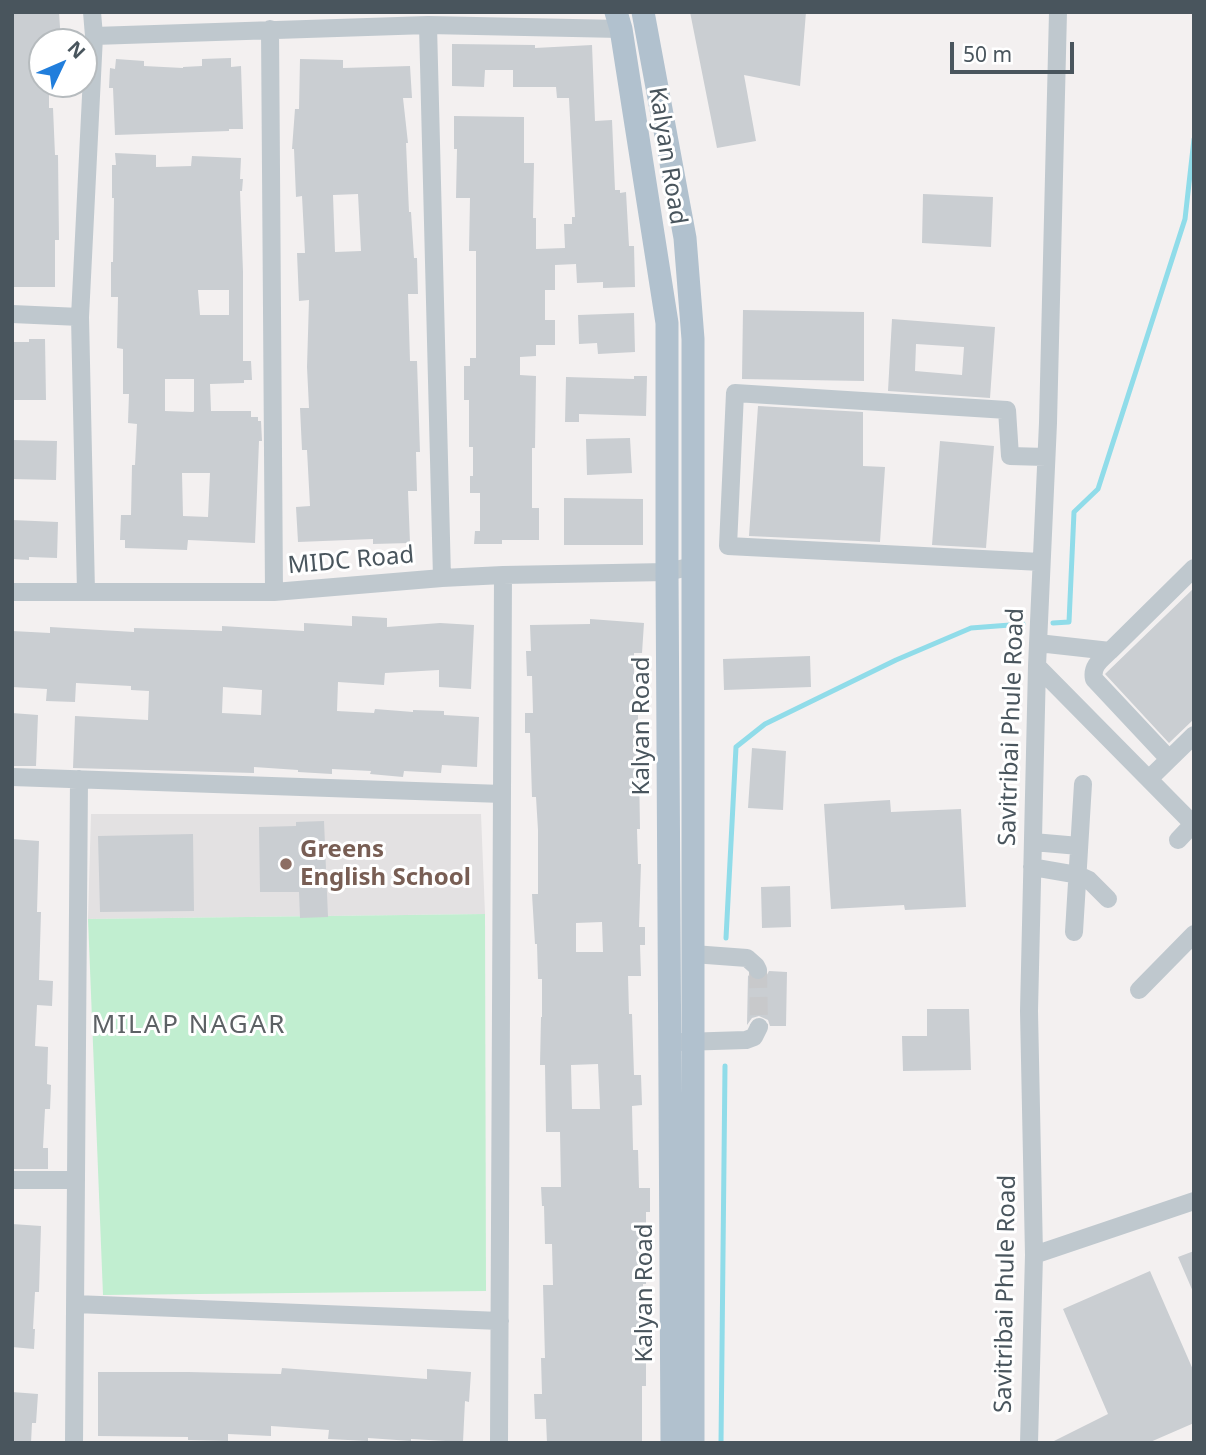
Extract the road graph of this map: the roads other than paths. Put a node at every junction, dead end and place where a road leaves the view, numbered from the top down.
1 (1058, 12) edge
2 (643, 13) edge
3 (619, 21) edge
4 (428, 25) junction
5 (270, 29) junction
6 (98, 36) edge
7 (91, 98) edge
8 (12, 314) edge
9 (80, 317) junction
10 (667, 390) junction
11 (693, 391) junction
12 (1046, 457) junction
13 (1041, 562) junction
14 (693, 566) junction
15 (1194, 568) edge
16 (667, 572) junction
17 (503, 575) junction
18 (442, 578) junction
19 (12, 592) edge
20 (86, 592) junction
21 (274, 592) junction
22 (1038, 643) junction
23 (1110, 651) junction
24 (1037, 666) junction
25 (1194, 735) edge
26 (1169, 759) junction
27 (12, 777) edge
28 (79, 779) junction
29 (1149, 779) junction
30 (1083, 784) dead end
31 (502, 794) junction
32 (1194, 825) edge
33 (1178, 840) dead end
34 (1033, 842) junction
35 (1079, 846) junction
36 (1032, 867) junction
37 (1077, 875) junction
38 (1108, 900) dead end
39 (1074, 932) dead end
40 (1194, 934) edge
41 (693, 954) junction
42 (758, 970) dead end
43 (1139, 990) dead end
44 (759, 1027) dead end
45 (681, 1042) junction
46 (12, 1180) edge
47 (76, 1180) junction
48 (1194, 1201) edge
49 (1034, 1255) junction
50 (75, 1304) junction
51 (500, 1321) junction
52 (74, 1443) edge
53 (499, 1443) edge
54 (672, 1443) edge
55 (693, 1443) edge
56 (1029, 1443) edge

1 - 12 street, Savitribai Phule Road
2 - 11 main road, Kalyan Road
3 - 4 street
3 - 10 main road, Kalyan Road
4 - 5 street
4 - 18 street
5 - 6 street
5 - 21 street
7 - 9 street
8 - 9 street
9 - 20 street
10 - 11 main road
10 - 16 main road, Kalyan Road
11 - 14 main road, Kalyan Road
12 - 13 street, Savitribai Phule Road
12 - 13 street
13 - 22 street, Savitribai Phule Road
14 - 16 street, MIDC Road
14 - 41 main road, Kalyan Road
15 - 23 street
16 - 17 street, MIDC Road
16 - 45 main road, Kalyan Road
17 - 18 street, MIDC Road
17 - 31 street
18 - 21 street, MIDC Road
19 - 20 street, MIDC Road
20 - 21 street, MIDC Road
22 - 23 street
22 - 24 street, Savitribai Phule Road
23 - 26 street
24 - 29 street
24 - 34 street, Savitribai Phule Road
25 - 26 street
26 - 29 street
27 - 28 street
28 - 31 street
28 - 47 street
29 - 32 street
30 - 35 street
31 - 51 street
32 - 33 street
34 - 35 street
34 - 36 street, Savitribai Phule Road
35 - 37 street
36 - 37 street
36 - 49 street, Savitribai Phule Road
37 - 38 street
37 - 39 street
40 - 43 street
41 - 42 street
41 - 45 main road, Kalyan Road
44 - 45 street
45 - 54 main road, Kalyan Road
45 - 55 main road, Kalyan Road
46 - 47 street
47 - 50 street
48 - 49 street
49 - 56 street, Savitribai Phule Road
50 - 51 street
50 - 52 street
51 - 53 street

